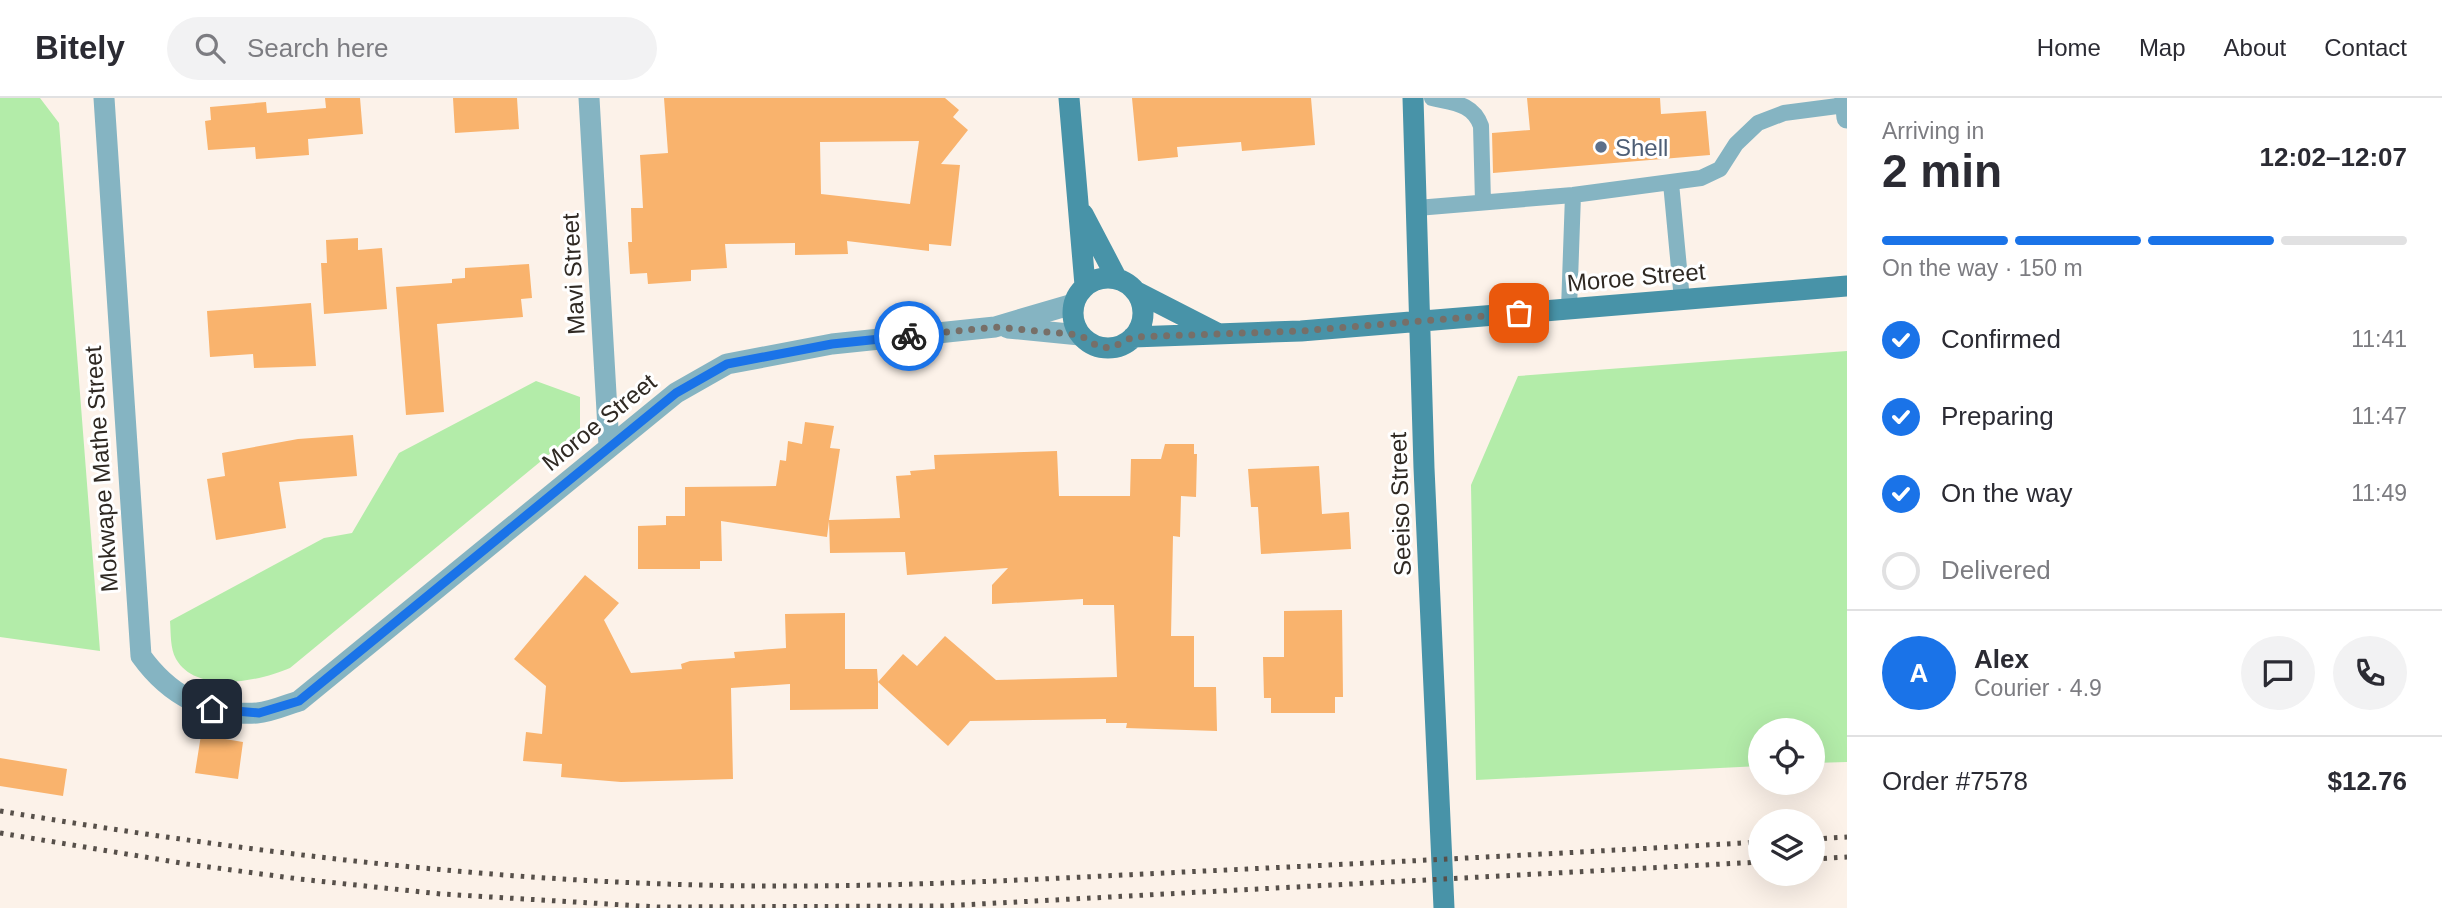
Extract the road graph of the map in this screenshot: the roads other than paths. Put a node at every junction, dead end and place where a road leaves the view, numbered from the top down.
1 (104, 98) edge
2 (589, 98) edge
3 (1069, 98) edge
4 (1413, 98) edge
5 (1432, 98) edge
6 (1846, 107) edge
7 (1671, 183) junction
8 (1573, 195) junction
9 (1483, 202) junction
10 (1417, 208) junction
11 (1081, 209) junction
12 (1117, 279) junction
13 (1085, 285) junction
14 (1847, 286) edge
15 (1137, 292) junction
16 (1682, 300) junction
17 (1073, 304) junction
18 (1569, 309) junction
19 (1421, 321) junction
20 (995, 327) junction
21 (1080, 335) junction
22 (1221, 335) junction
23 (1133, 337) junction
24 (609, 446) junction
25 (299, 701) joint
26 (1444, 908) edge

1 - 25 street, Mokwape Mathe Street
2 - 24 street, Mavi Street
3 - 11 street
4 - 10 street, Seeiso Street
5 - 9 lane
6 - 7 lane
7 - 8 lane
7 - 16 lane
8 - 9 lane
8 - 18 lane
9 - 10 lane
10 - 19 street, Seeiso Street
11 - 12 street
11 - 13 street
12 - 13 street
12 - 15 street
13 - 17 street
14 - 16 street, Moroe Street
15 - 22 street
15 - 23 street
16 - 18 street, Moroe Street
17 - 20 street, Moroe Street
17 - 21 street
18 - 19 street, Moroe Street
19 - 22 street, Moroe Street
19 - 26 street, Seeiso Street
20 - 21 street, Moroe Street
20 - 24 street, Moroe Street
21 - 23 street
22 - 23 street, Moroe Street
24 - 25 street, Moroe Street

